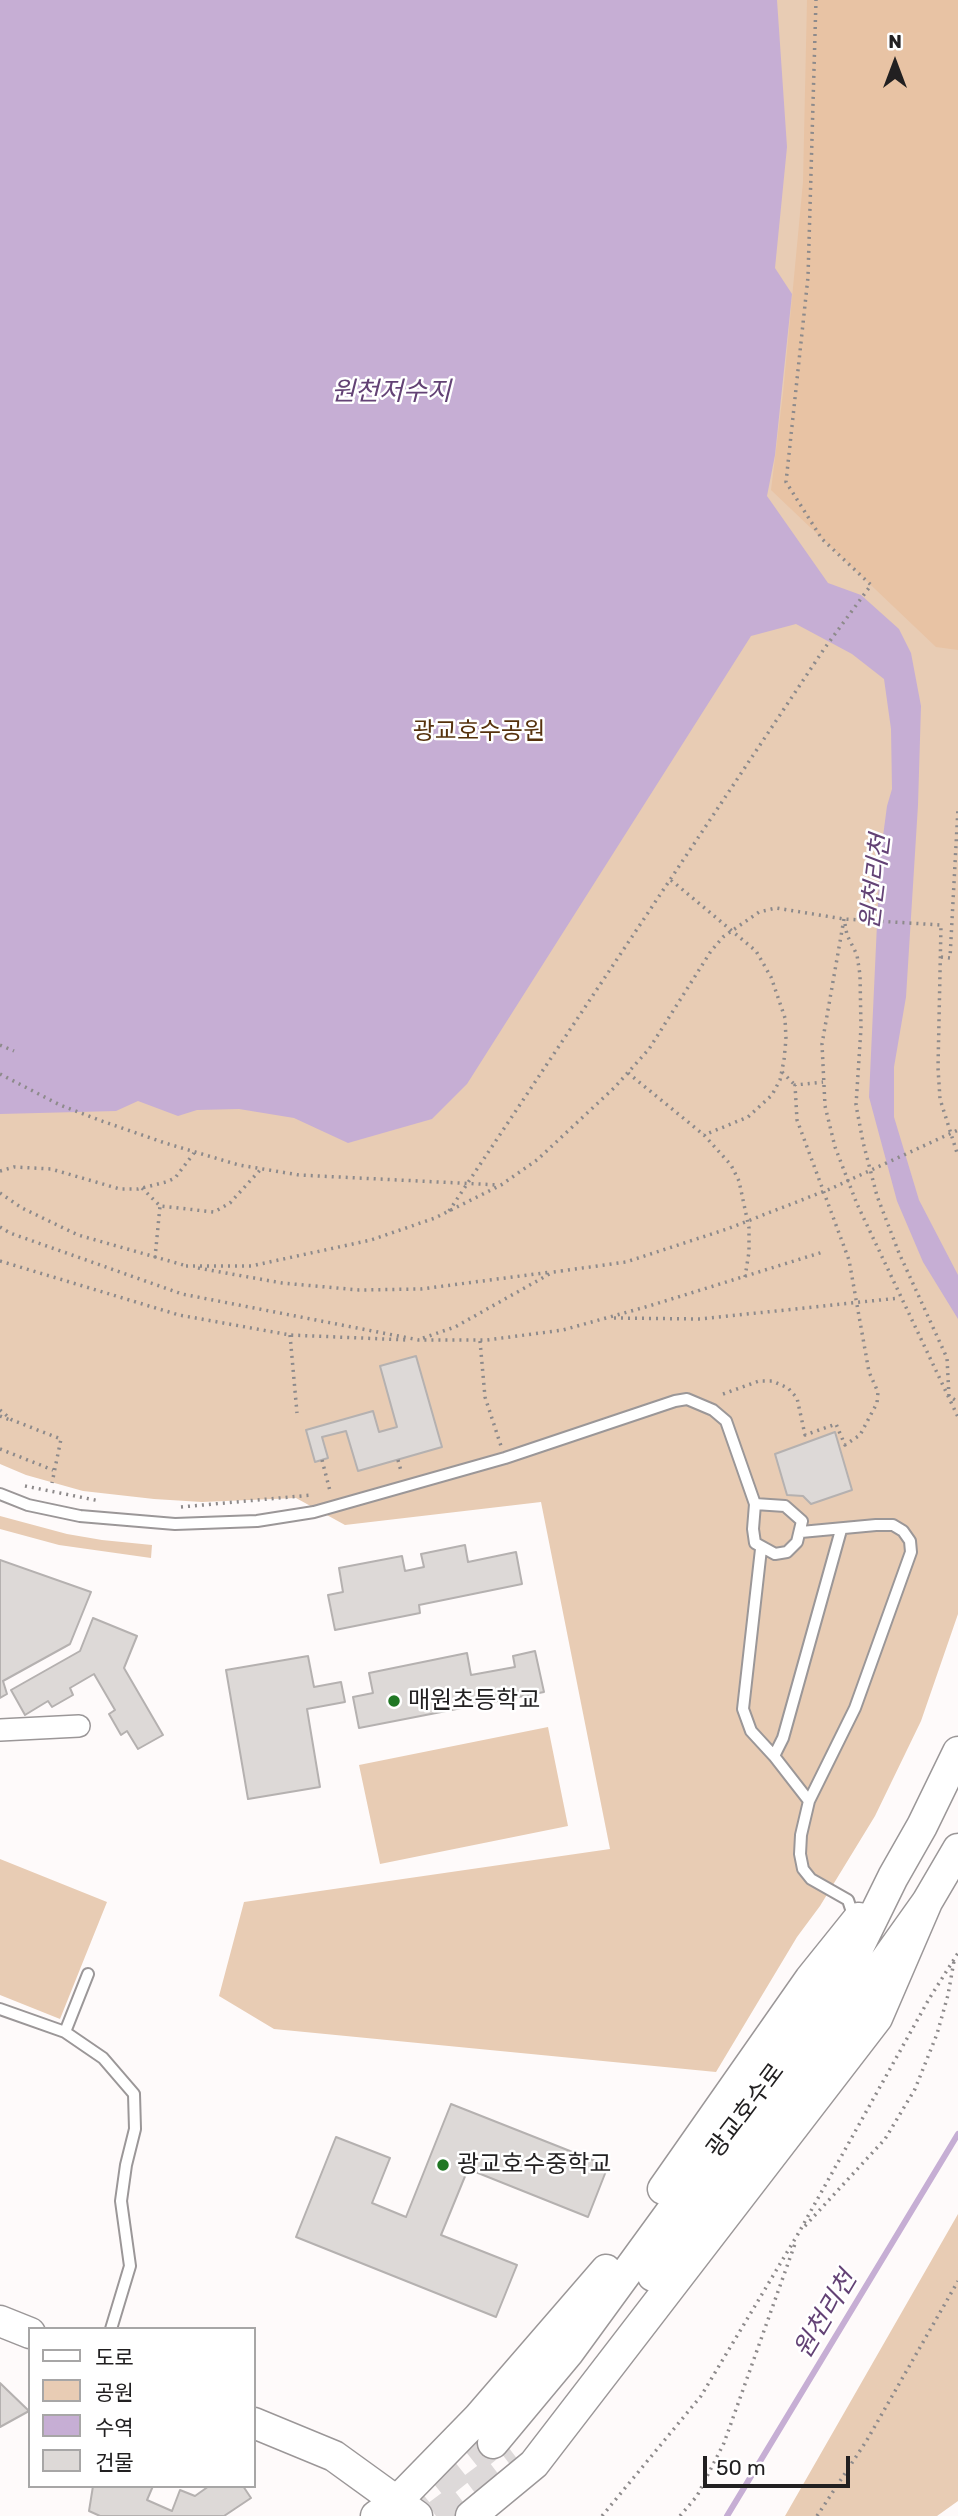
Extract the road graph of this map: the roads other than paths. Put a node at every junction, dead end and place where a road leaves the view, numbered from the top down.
1 (0, 1494) edge
2 (755, 1504) junction
3 (841, 1530) junction
4 (801, 1532) junction
5 (761, 1549) junction
6 (79, 1726) dead end
7 (0, 1730) edge
8 (958, 1752) edge
9 (774, 1756) junction
10 (809, 1801) junction
11 (958, 1849) edge
12 (892, 1877) junction
13 (927, 1902) junction
14 (855, 1923) junction
15 (88, 1974) dead end
16 (0, 2009) edge
17 (65, 2032) junction
18 (0, 2320) edge
19 (112, 2327) edge
20 (28, 2332) edge
21 (256, 2424) edge
22 (397, 2511) edge
23 (471, 2516) edge

1 - 2 lane
2 - 4 lane
2 - 5 lane
3 - 4 lane
3 - 9 lane
3 - 10 lane
4 - 5 lane
5 - 9 lane
6 - 7 street
8 - 12 main road, 광교호수로
9 - 10 lane
10 - 14 lane
11 - 13 main road, 광교호수로
12 - 13 main road, 광교호수로
12 - 14 main road
13 - 23 main road
14 - 22 main road
15 - 17 lane
16 - 17 lane
17 - 19 lane
18 - 20 main road
21 - 22 main road

